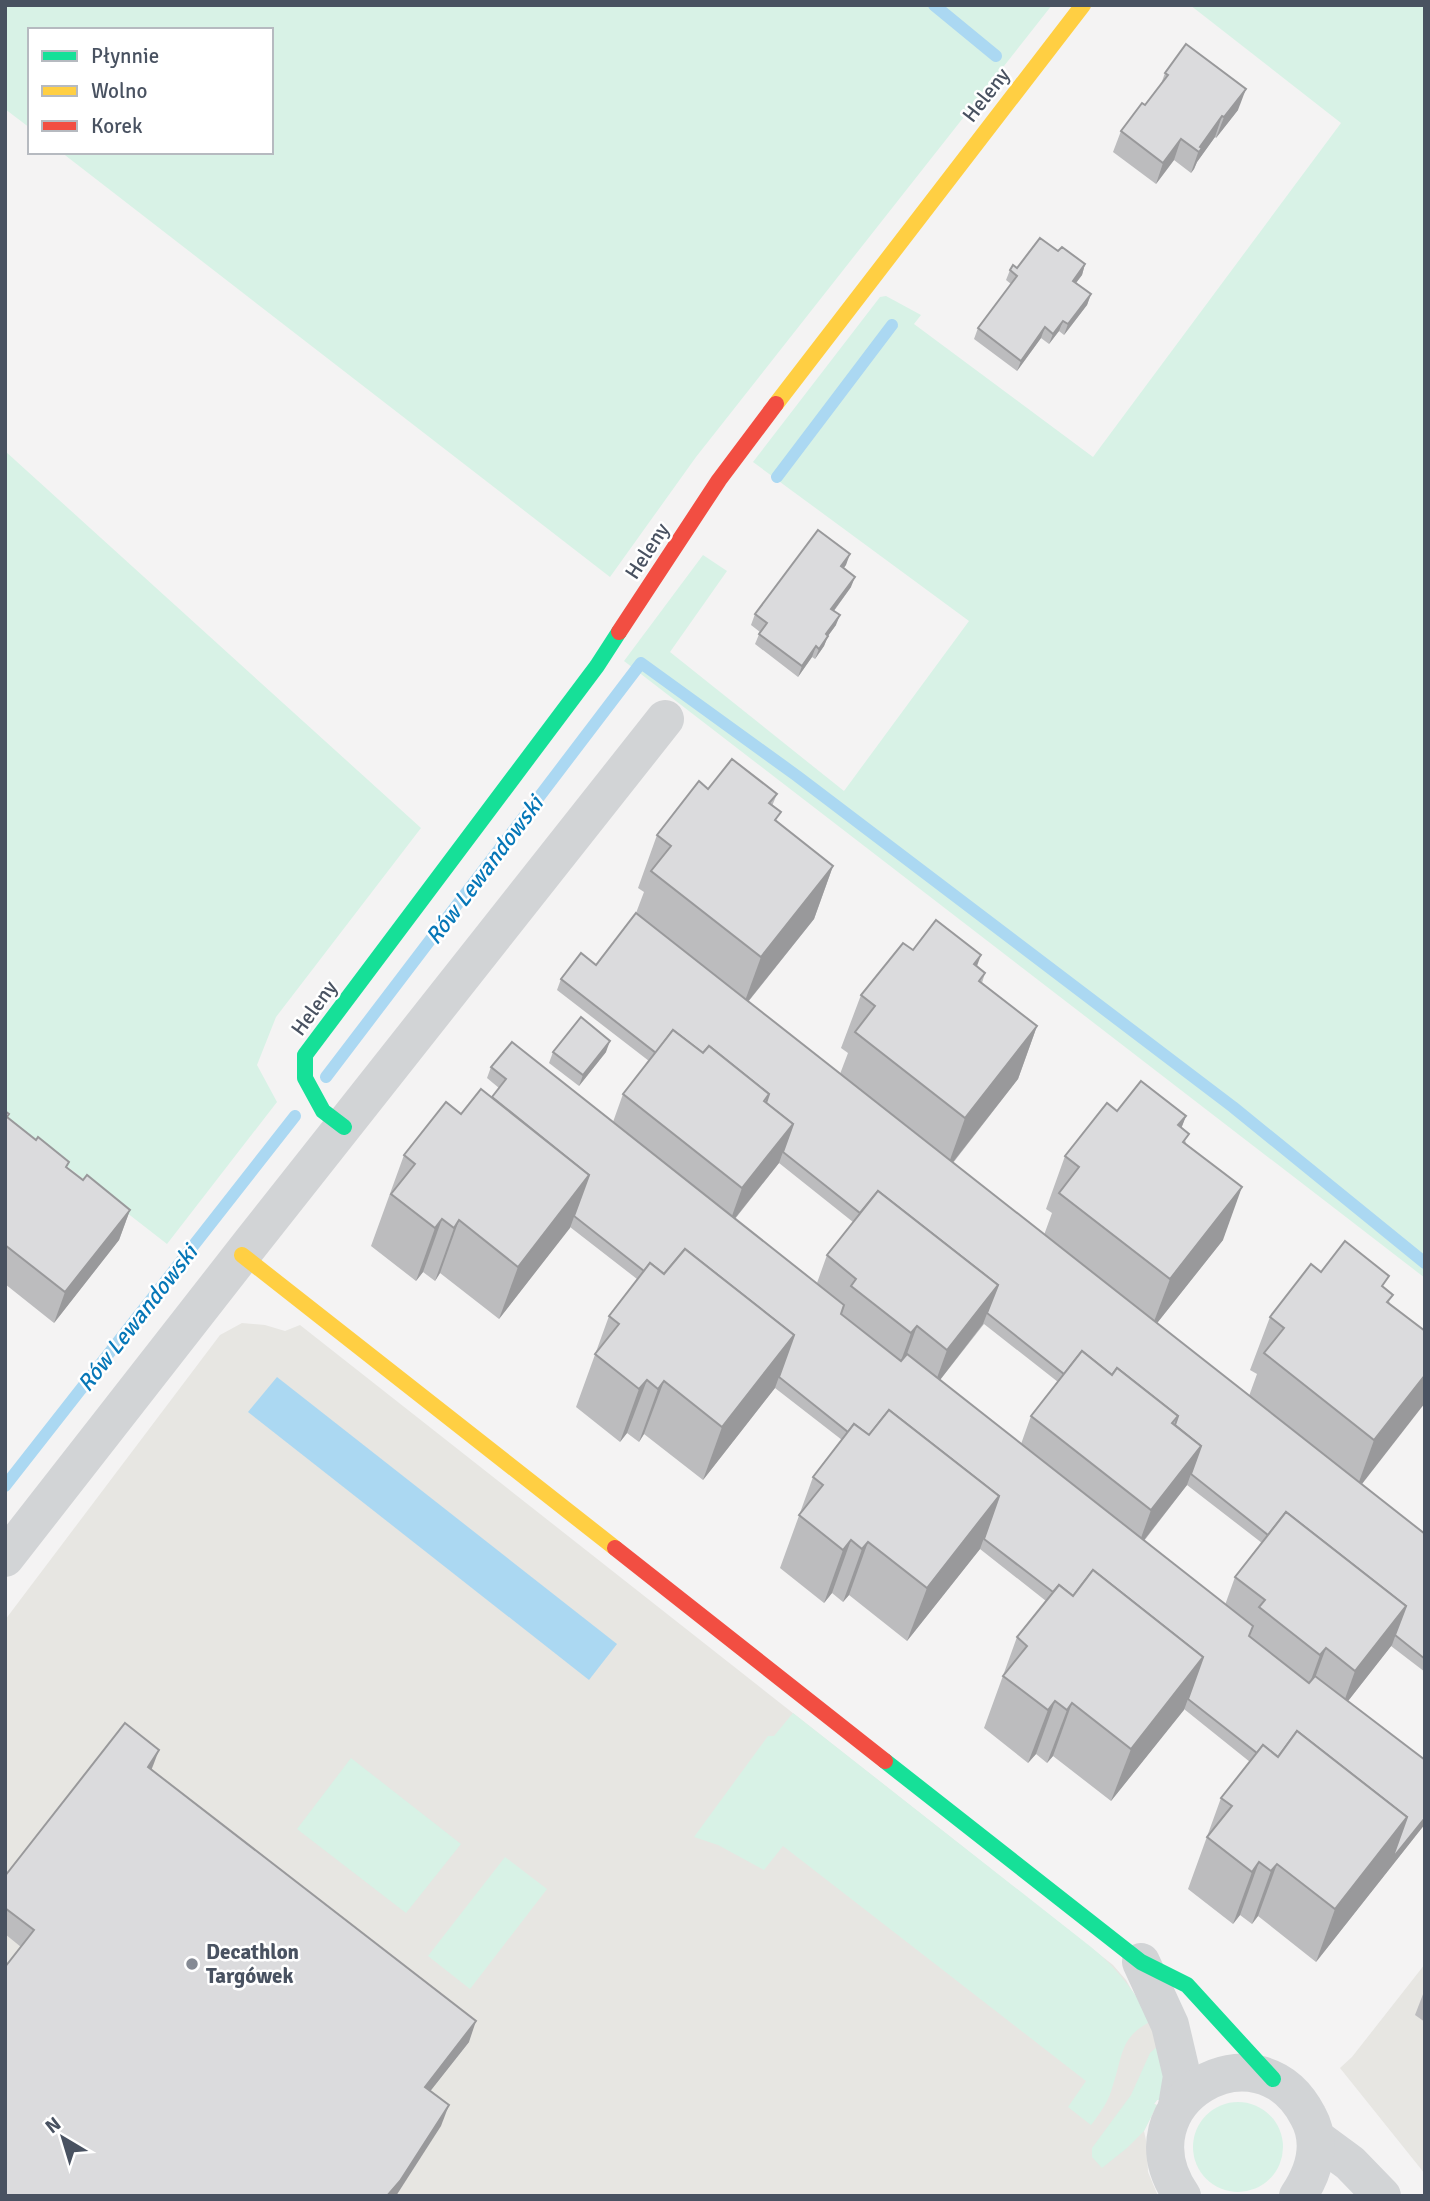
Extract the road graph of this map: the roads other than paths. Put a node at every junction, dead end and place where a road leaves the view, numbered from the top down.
1 (1083, 5) edge
2 (665, 719) dead end
3 (344, 1127) junction
4 (242, 1255) junction
5 (5, 1559) edge
6 (1141, 1962) junction
7 (1273, 2080) junction
8 (1177, 2106) junction
9 (1316, 2138) junction
10 (1182, 2196) edge
11 (1298, 2196) edge
12 (1382, 2196) edge

1 - 3 street, Heleny
2 - 3 street
3 - 4 street
4 - 5 street
4 - 6 street
6 - 7 street
6 - 8 street
7 - 8 street
7 - 9 street
8 - 10 street
9 - 11 street
9 - 12 street

